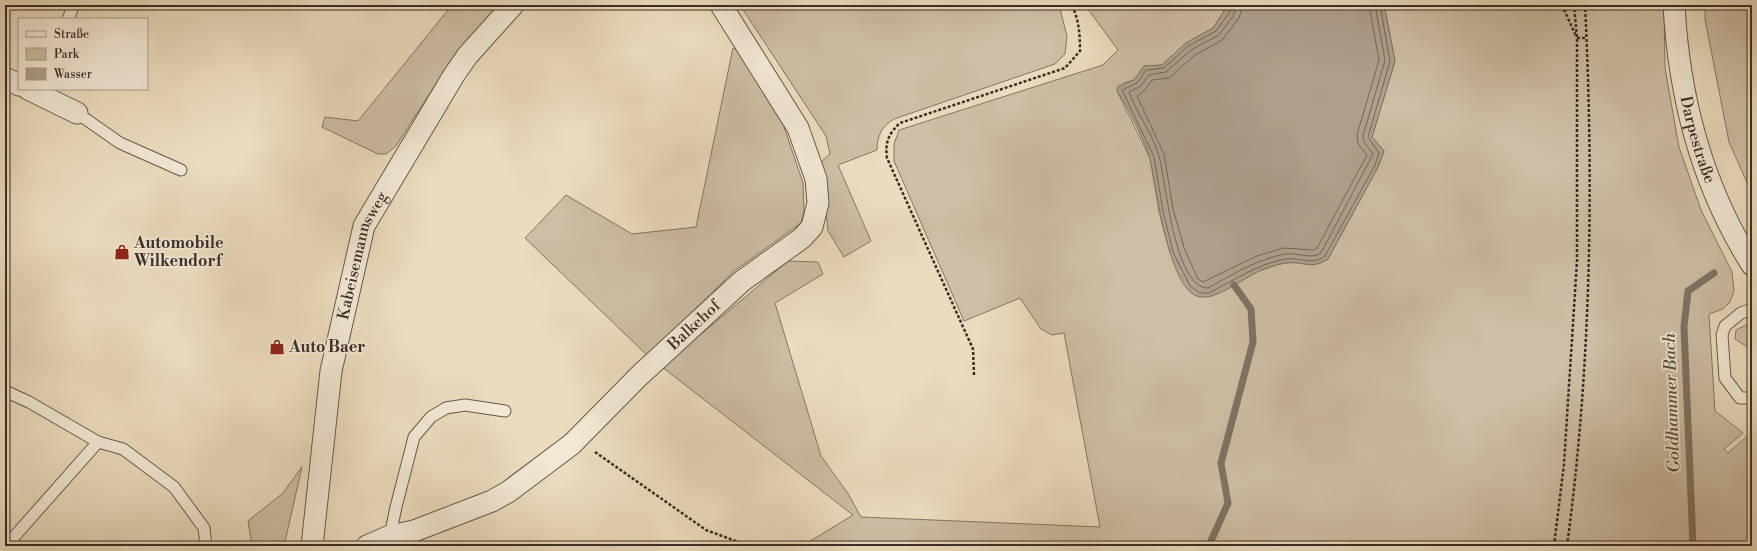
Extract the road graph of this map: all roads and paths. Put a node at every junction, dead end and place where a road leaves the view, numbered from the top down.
1 (74, 5) edge
2 (513, 5) edge
3 (721, 5) edge
4 (1072, 5) edge
5 (1562, 5) edge
6 (1574, 5) edge
7 (1585, 5) edge
8 (1674, 5) edge
9 (68, 18) edge
10 (1577, 38) junction
11 (1587, 38) junction
12 (5, 78) edge
13 (18, 84) edge
14 (36, 90) edge
15 (76, 114) joint
16 (181, 170) dead end
17 (1752, 265) edge
18 (1752, 309) edge
19 (974, 375) dead end
20 (5, 391) edge
21 (1752, 398) edge
22 (505, 411) dead end
23 (98, 442) junction
24 (572, 444) junction
25 (390, 536) junction
26 (6, 546) edge
27 (206, 546) edge
28 (313, 546) edge
29 (367, 546) edge
30 (749, 546) edge
31 (1554, 546) edge
32 (1567, 546) edge

1 - 9 lane
2 - 28 street, Kabeisemannsweg
3 - 24 street, Balkehof
4 - 19 path
5 - 10 path
6 - 10 path
7 - 11 path
8 - 17 street, Darpestraße
10 - 11 path
10 - 31 path
11 - 32 path
12 - 13 street
14 - 15 street
15 - 16 lane
18 - 21 lane
20 - 23 lane
22 - 25 lane
23 - 26 lane
23 - 27 lane
24 - 25 street, Balkehof
24 - 30 path
25 - 29 street, Balkehof

